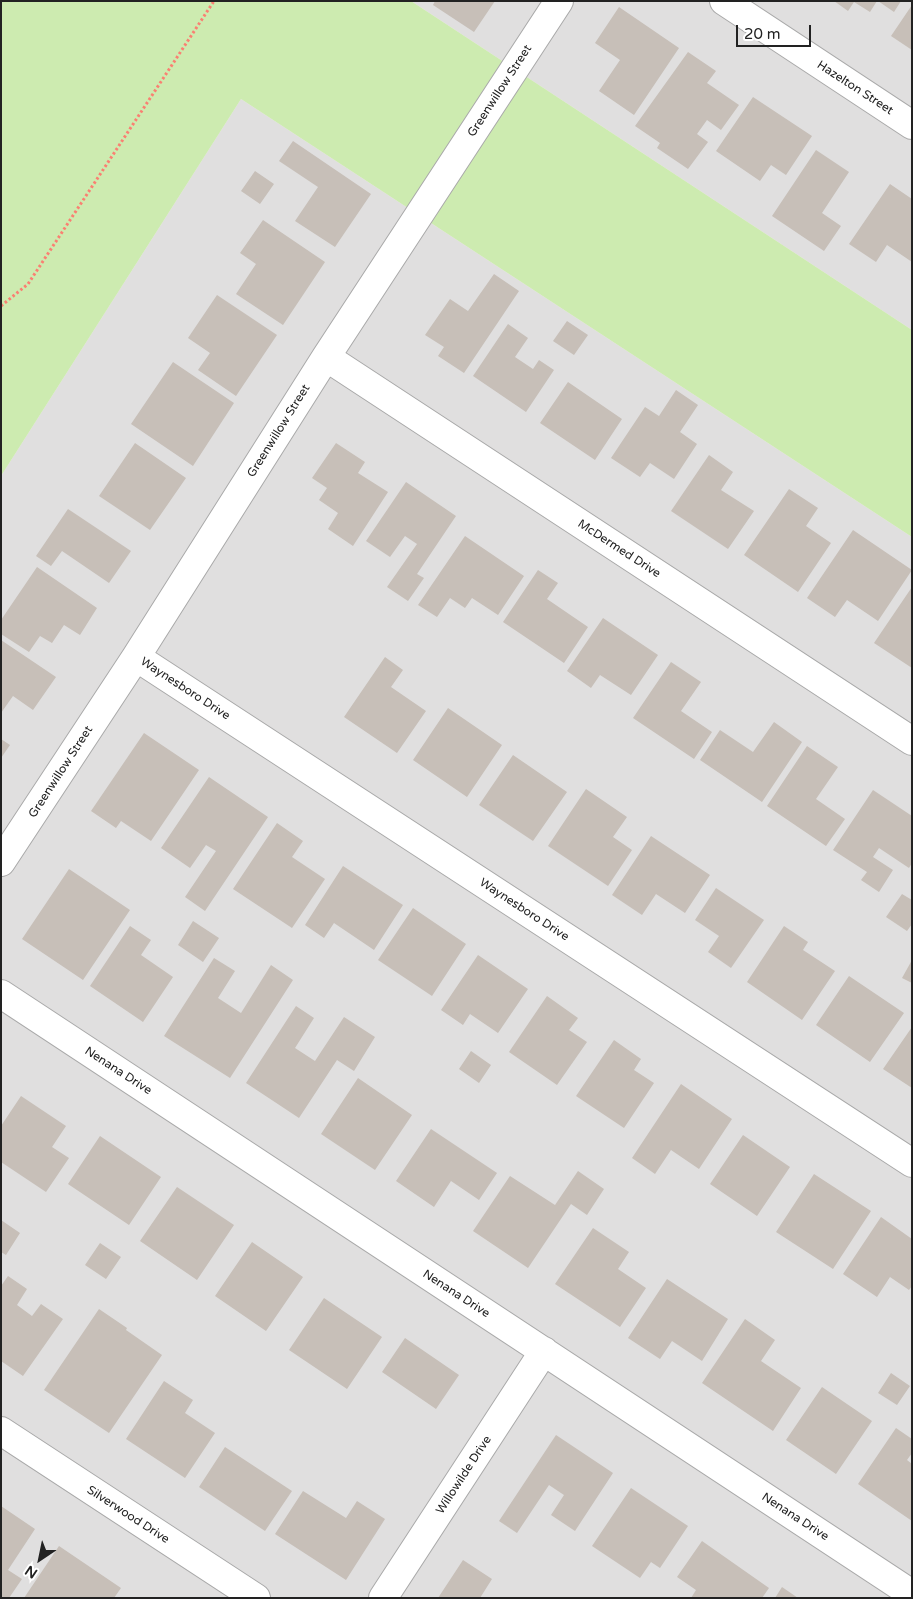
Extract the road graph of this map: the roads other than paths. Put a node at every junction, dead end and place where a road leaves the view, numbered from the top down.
1 (559, 1) edge
2 (724, 1) edge
3 (912, 125) edge
4 (326, 357) junction
5 (136, 657) junction
6 (912, 741) edge
7 (1, 862) edge
8 (1, 994) edge
9 (912, 1164) edge
10 (544, 1352) junction
11 (1, 1432) edge
12 (912, 1594) edge
13 (256, 1598) edge
14 (384, 1598) edge

1 - 4 street, Greenwillow Street
2 - 3 street, Hazelton Street
4 - 5 street, Greenwillow Street
4 - 6 street, McDermed Drive
5 - 7 street, Greenwillow Street
5 - 9 street, Waynesboro Drive
8 - 10 street, Nenana Drive
10 - 12 street, Nenana Drive
10 - 14 street, Willowilde Drive
11 - 13 street, Silverwood Drive

